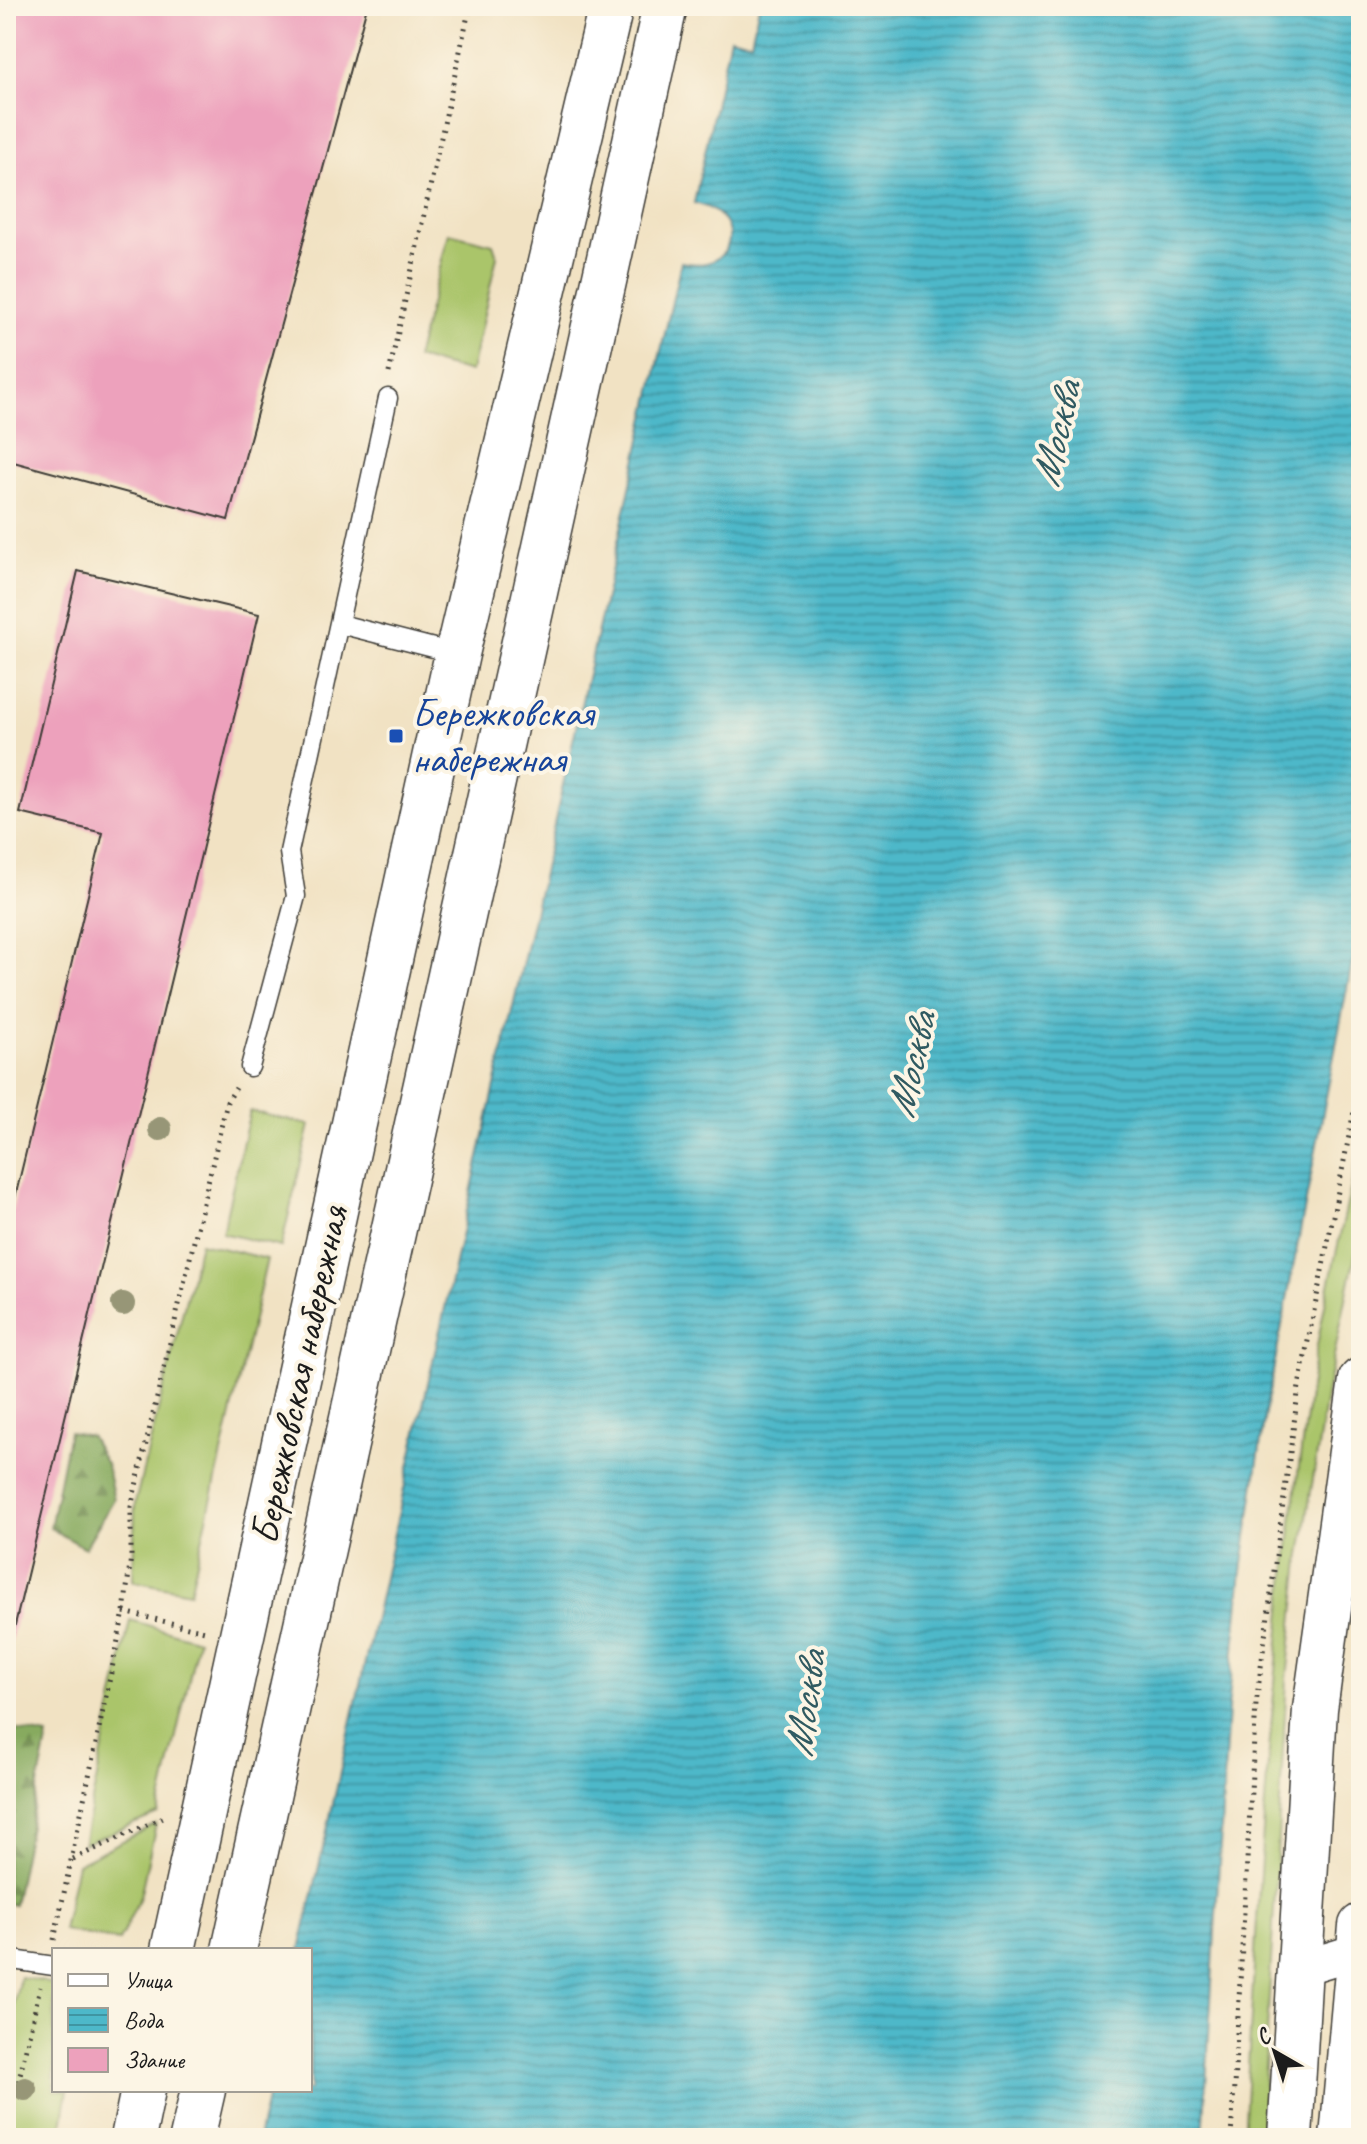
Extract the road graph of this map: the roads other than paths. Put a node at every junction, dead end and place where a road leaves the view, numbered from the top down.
1 (611, 6) edge
2 (665, 6) edge
3 (388, 398) road end
4 (340, 624) junction
5 (457, 654) junction
6 (250, 1067) road end
7 (1361, 1380) edge
8 (1360, 1942) edge
9 (173, 1948) edge
10 (234, 1948) edge
11 (6, 1959) edge
12 (51, 1966) edge
13 (1298, 1969) junction
14 (143, 2092) edge
15 (203, 2092) edge
16 (133, 2138) edge
17 (192, 2138) edge
18 (1290, 2138) edge
19 (1342, 2138) edge

1 - 5 main road, Бережковская набережная
2 - 10 main road, Бережковская набережная
3 - 4 lane
4 - 5 lane
4 - 6 lane
5 - 9 main road, Бережковская набережная
7 - 13 main road
8 - 13 street
8 - 19 main road
11 - 12 lane
13 - 18 main road
14 - 16 main road
15 - 17 main road

